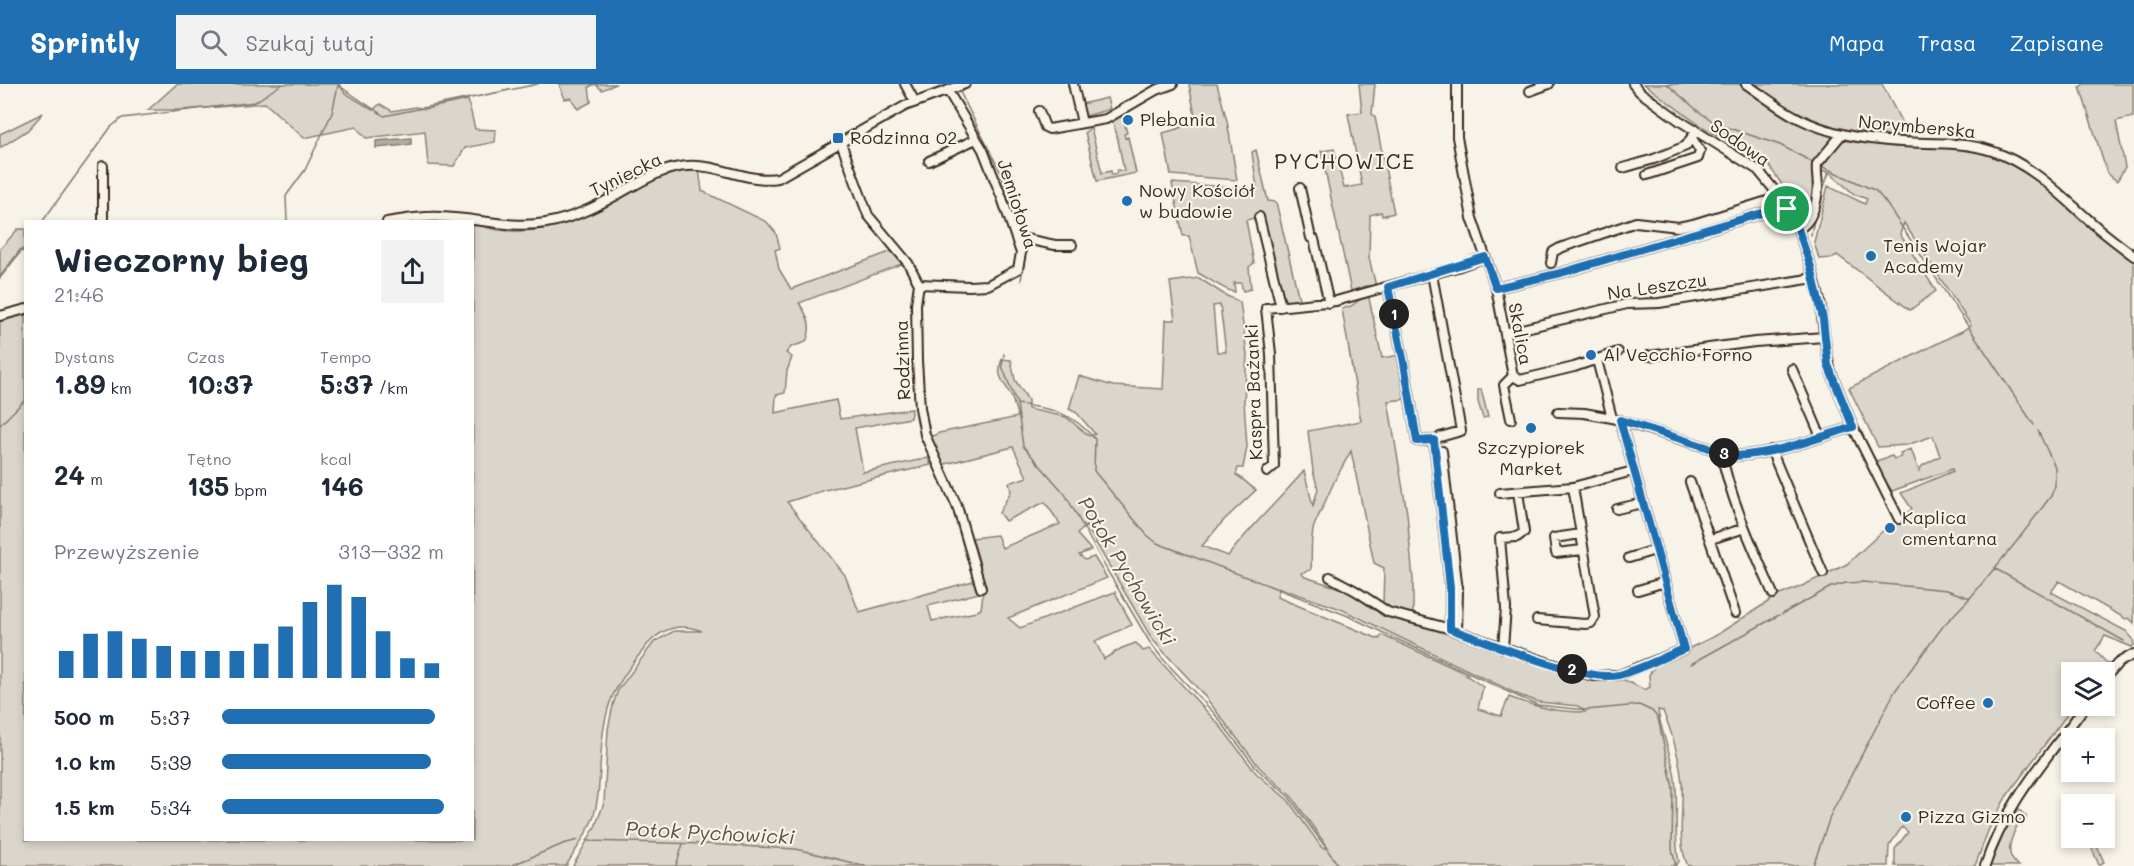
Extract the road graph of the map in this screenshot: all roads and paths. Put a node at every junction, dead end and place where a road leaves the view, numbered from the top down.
1 (905, 84) edge
2 (965, 84) edge
3 (1073, 84) edge
4 (1173, 84) edge
5 (1457, 84) edge
6 (1549, 84) edge
7 (1633, 84) edge
8 (1746, 84) edge
9 (948, 91) junction
10 (1530, 91) dead end
11 (915, 102) junction
12 (1039, 111) dead end
13 (1082, 123) junction
14 (1694, 134) junction
15 (1842, 134) junction
16 (976, 139) junction
17 (841, 142) junction
18 (930, 161) dead end
19 (103, 166) dead end
20 (1623, 168) dead end
21 (1647, 175) dead end
22 (1300, 188) dead end
23 (1780, 197) junction
24 (1787, 209) junction
25 (1259, 217) dead end
26 (103, 220) edge
27 (408, 220) edge
28 (469, 220) edge
29 (474, 220) edge
30 (1798, 229) junction
31 (1016, 237) junction
32 (1072, 245) dead end
33 (2134, 256) edge
34 (1485, 257) junction
35 (1551, 263) dead end
36 (1432, 274) junction
37 (1814, 278) junction
38 (919, 284) junction
39 (1388, 287) junction
40 (1496, 288) junction
41 (1329, 303) junction
42 (1281, 308) junction
43 (24, 310) edge
44 (0, 316) edge
45 (1505, 333) junction
46 (1825, 337) junction
47 (1618, 352) dead end
48 (1648, 356) dead end
49 (1597, 360) junction
50 (1792, 369) dead end
51 (1513, 376) junction
52 (1558, 412) dead end
53 (1511, 419) dead end
54 (1616, 419) junction
55 (1853, 427) junction
56 (1821, 437) junction
57 (1437, 439) junction
58 (1771, 450) junction
59 (1442, 451) dead end
60 (1721, 452) junction
61 (1633, 471) junction
62 (1267, 472) dead end
63 (1690, 482) dead end
64 (1574, 487) junction
65 (1518, 492) junction
66 (1500, 493) dead end
67 (1642, 503) junction
68 (1617, 509) dead end
69 (1899, 519) dead end
70 (1745, 528) junction
71 (1581, 534) junction
72 (1711, 539) junction
73 (1583, 550) junction
74 (1655, 550) junction
75 (1629, 558) dead end
76 (1822, 573) dead end
77 (1330, 577) dead end
78 (1665, 582) junction
79 (981, 588) dead end
80 (1638, 590) dead end
81 (1773, 594) dead end
82 (1735, 613) dead end
83 (1537, 620) dead end
84 (1454, 630) junction
85 (1503, 648) junction
86 (2132, 655) edge
87 (2115, 667) edge
88 (2077, 716) edge
89 (1985, 866) edge

1 - 11 street
2 - 9 street, Tyniecka
3 - 13 street
4 - 13 street
5 - 34 street, Skalica
6 - 10 street
7 - 14 street, Sodowa
8 - 15 street, Norymberska
9 - 11 street, Tyniecka
9 - 16 street, Jemiołowa
11 - 17 street, Tyniecka
12 - 13 street
14 - 20 street
14 - 21 street
14 - 23 street, Sodowa
15 - 30 street
15 - 33 street, Norymberska
16 - 18 street
16 - 31 street, Jemiołowa
17 - 29 street, Tyniecka
17 - 38 street
19 - 26 street
22 - 41 street
23 - 24 street, Sodowa
23 - 35 street
24 - 30 street, Sodowa
24 - 40 street
25 - 42 street
27 - 28 street, Tyniecka
30 - 37 street, Sodowa
31 - 32 street
31 - 38 street, Jemiołowa
34 - 36 street
34 - 40 street, Skalica
36 - 39 street
36 - 57 street
37 - 45 street, Na Leszczu
37 - 46 street, Sodowa
38 - 79 street, Rodzinna
39 - 41 street
39 - 57 street
40 - 45 street, Skalica
41 - 42 street
42 - 62 street, Kaspra Bażanki
43 - 44 street
45 - 51 street, Skalica
46 - 48 street
46 - 55 street, Sodowa
47 - 49 street, Skalica
49 - 51 street, Skalica
49 - 54 street
50 - 56 street
51 - 53 street
52 - 54 street
54 - 60 street
54 - 61 street
55 - 56 street
55 - 69 street, Sodowa
56 - 58 street
57 - 84 street
58 - 60 street
58 - 76 street
59 - 84 street
60 - 70 street
61 - 64 street
61 - 67 street
63 - 72 street
64 - 65 street
64 - 71 street
65 - 66 street
65 - 85 street
67 - 68 street
67 - 74 street
70 - 72 street
70 - 81 street
71 - 73 street
71 - 73 street
72 - 82 street
73 - 83 street
74 - 75 street
74 - 78 street
77 - 84 street
78 - 80 street
78 - 85 street
84 - 85 street
86 - 87 street
88 - 89 street

